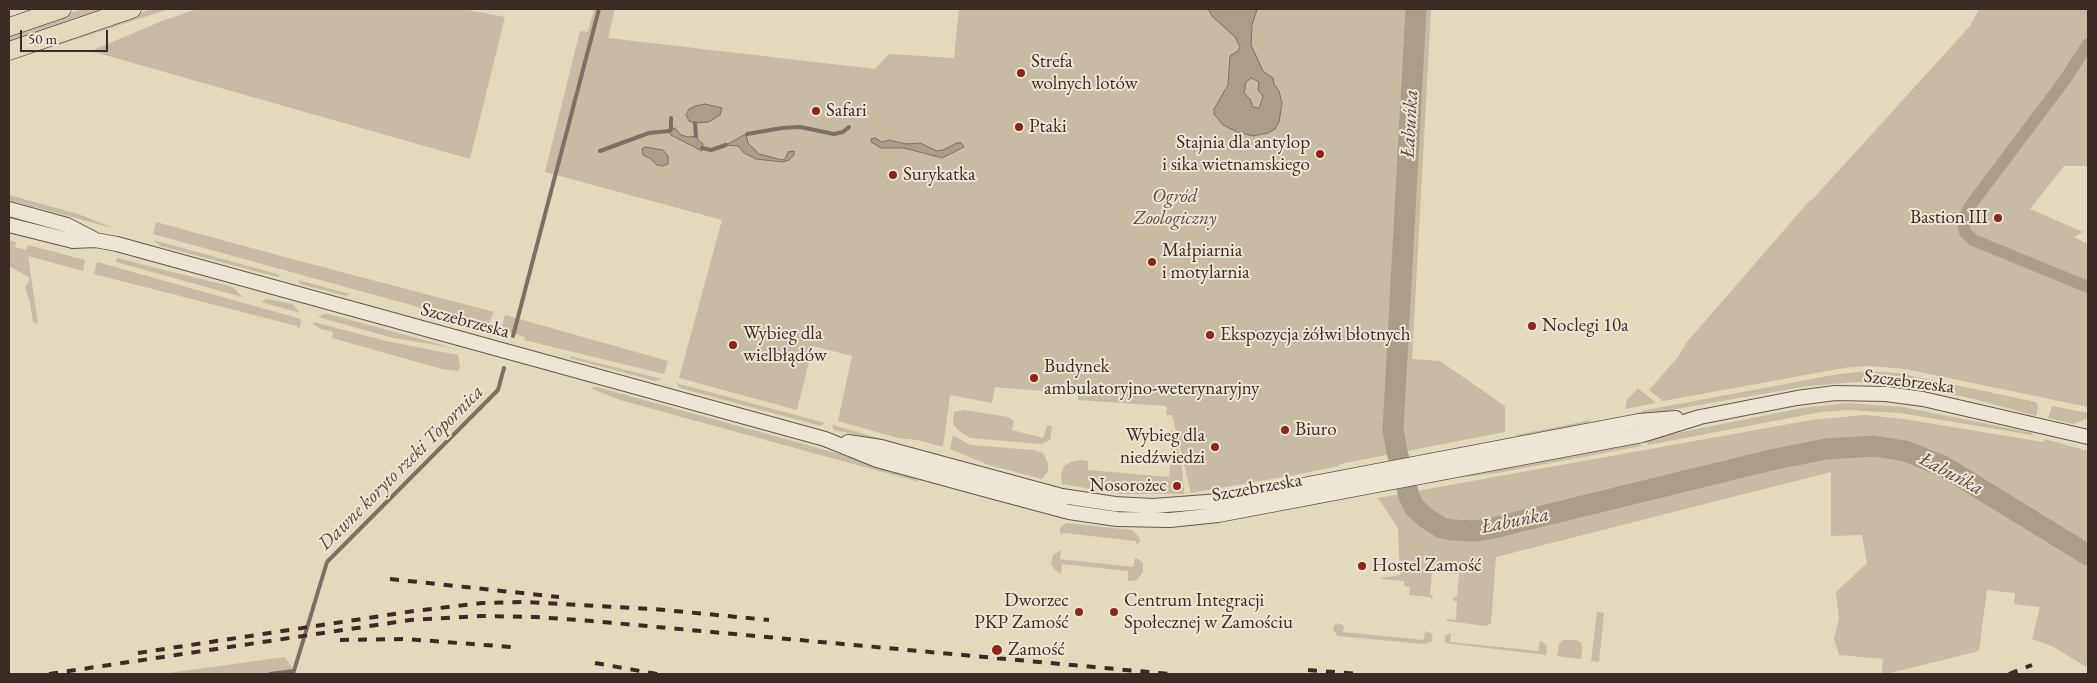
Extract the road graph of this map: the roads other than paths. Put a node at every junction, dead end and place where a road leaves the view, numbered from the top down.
1 (62, 9) edge
2 (132, 9) edge
3 (9, 27) edge
4 (9, 51) edge
5 (9, 209) edge
6 (9, 225) edge
7 (95, 240) junction
8 (1700, 417) junction
9 (2086, 436) edge
10 (825, 438) junction

1 - 3 main road
2 - 4 main road
5 - 7 street, Szczebrzeska
6 - 7 street, Szczebrzeska
7 - 10 street, Szczebrzeska
8 - 9 street, Szczebrzeska
8 - 10 street, Szczebrzeska
8 - 10 street, Szczebrzeska

